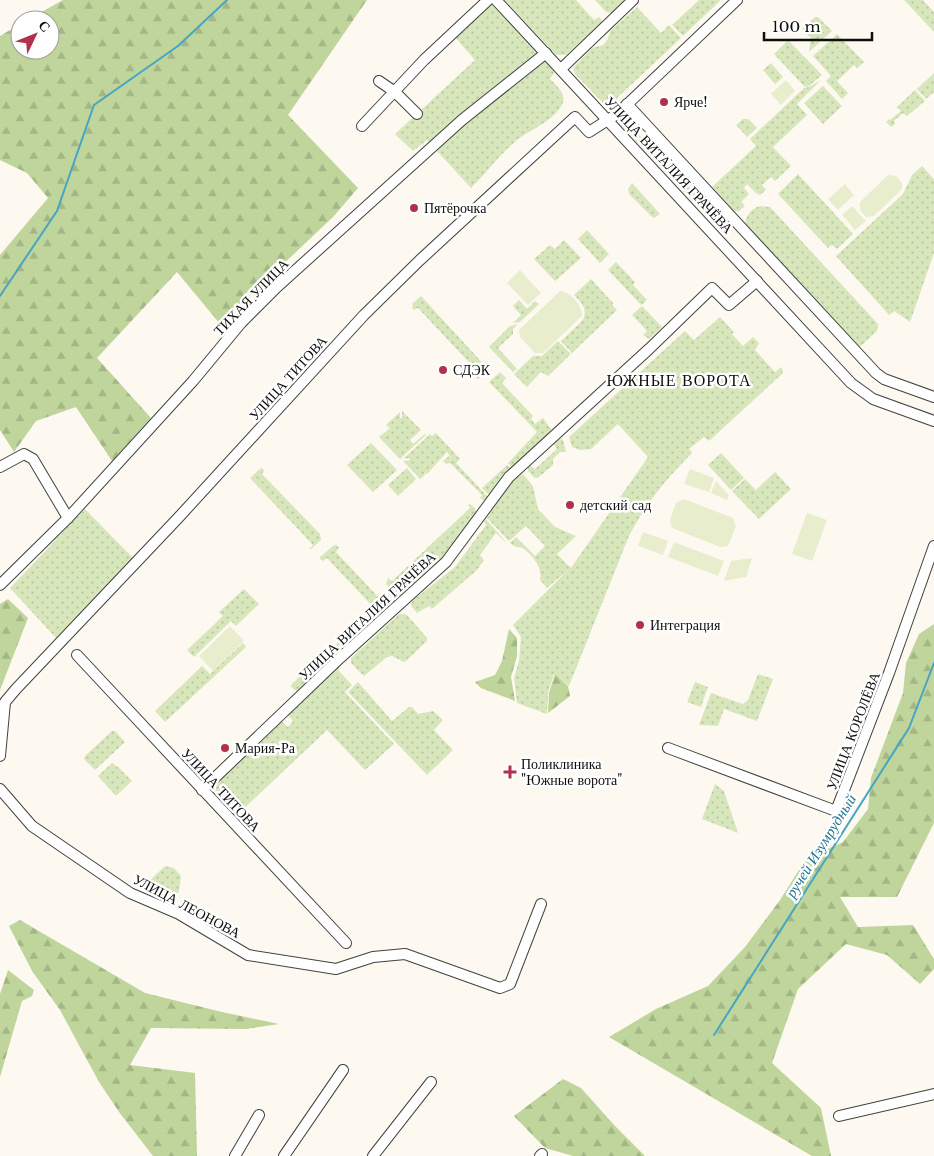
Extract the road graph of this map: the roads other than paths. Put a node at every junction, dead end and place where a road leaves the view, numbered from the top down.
1 (488, 0) edge
2 (496, 0) edge
3 (633, 0) edge
4 (737, 0) edge
5 (546, 54) junction
6 (561, 69) junction
7 (379, 81) dead end
8 (395, 92) junction
9 (626, 104) junction
10 (417, 114) dead end
11 (608, 120) junction
12 (362, 126) dead end
13 (757, 281) junction
14 (934, 397) edge
15 (934, 421) edge
16 (0, 467) edge
17 (68, 518) junction
18 (934, 546) edge
19 (0, 585) edge
20 (77, 655) dead end
21 (668, 748) dead end
22 (0, 756) edge
23 (0, 789) edge
24 (202, 790) junction
25 (541, 904) dead end
26 (346, 943) dead end
27 (343, 1070) dead end
28 (431, 1082) dead end
29 (934, 1094) edge
30 (259, 1115) dead end
31 (839, 1116) dead end
32 (235, 1156) edge
33 (284, 1156) edge
34 (373, 1156) edge

1 - 8 street
2 - 5 street, УЛИЦА ВИТАЛИЯ ГРАЧЁВА
3 - 6 street
4 - 9 street
5 - 6 street, УЛИЦА ВИТАЛИЯ ГРАЧЁВА
5 - 17 street, ТИХАЯ УЛИЦА
6 - 11 street, УЛИЦА ВИТАЛИЯ ГРАЧЁВА
7 - 8 street
8 - 10 street
8 - 12 street
9 - 11 street
9 - 14 street
11 - 13 street, УЛИЦА ВИТАЛИЯ ГРАЧЁВА
11 - 22 street, УЛИЦА ТИТОВА
13 - 15 street, УЛИЦА ВИТАЛИЯ ГРАЧЁВА
13 - 24 street, УЛИЦА ВИТАЛИЯ ГРАЧЁВА
16 - 17 street
17 - 19 street, ТИХАЯ УЛИЦА
18 - 21 street, УЛИЦА КОРОЛЁВА
20 - 24 street, УЛИЦА ТИТОВА
23 - 25 street, УЛИЦА ЛЕОНОВА
24 - 26 street, УЛИЦА ТИТОВА
27 - 33 street
28 - 34 street
29 - 31 street
30 - 32 street

